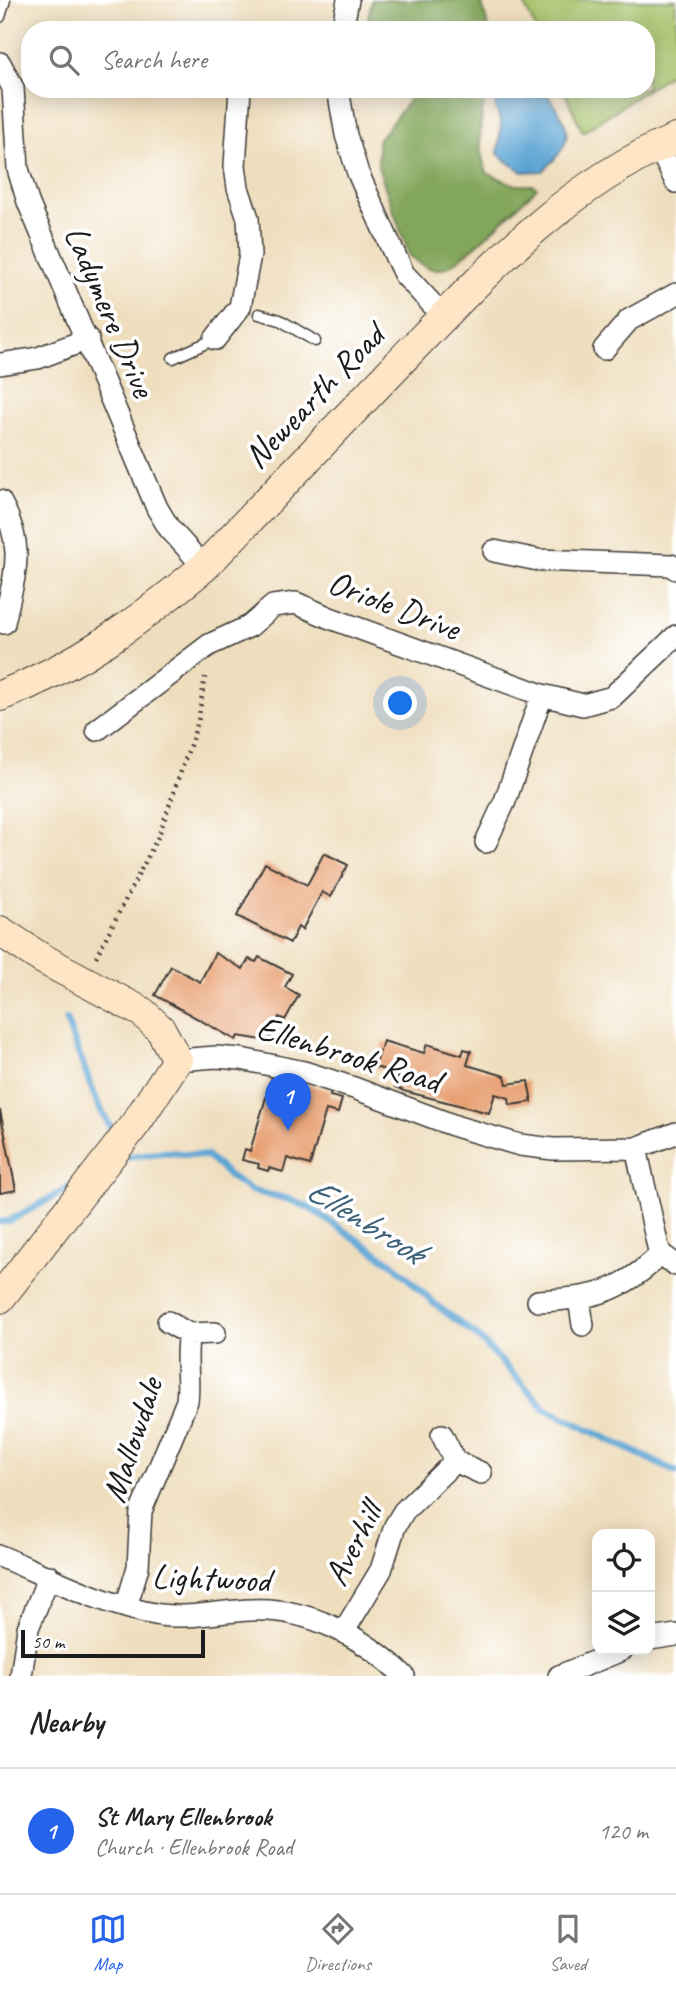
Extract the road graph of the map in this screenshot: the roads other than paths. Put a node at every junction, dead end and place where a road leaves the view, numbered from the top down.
1 (5, 0) edge
2 (348, 0) edge
3 (0, 17) edge
4 (344, 21) edge
5 (0, 63) edge
6 (239, 98) edge
7 (340, 98) edge
8 (667, 143) edge
9 (676, 182) edge
10 (676, 294) edge
11 (250, 310) junction
12 (444, 317) junction
13 (215, 339) joint
14 (88, 340) junction
15 (315, 341) dead end
16 (604, 349) dead end
17 (173, 358) dead end
18 (0, 364) edge
19 (0, 501) edge
20 (494, 551) dead end
21 (204, 567) junction
22 (676, 569) edge
23 (4, 612) edge
24 (674, 642) edge
25 (542, 695) junction
26 (0, 696) edge
27 (97, 730) dead end
28 (486, 842) dead end
29 (0, 931) edge
30 (177, 1060) junction
31 (676, 1133) edge
32 (636, 1147) junction
33 (668, 1260) edge
34 (0, 1298) edge
35 (579, 1299) junction
36 (538, 1301) dead end
37 (169, 1321) dead end
38 (583, 1325) dead end
39 (215, 1333) dead end
40 (189, 1334) junction
41 (442, 1435) dead end
42 (455, 1461) junction
43 (481, 1473) dead end
44 (0, 1556) edge
45 (49, 1576) junction
46 (126, 1607) junction
47 (344, 1632) junction
48 (676, 1635) edge
49 (655, 1638) edge
50 (610, 1655) edge
51 (21, 1676) edge
52 (404, 1676) edge
53 (559, 1676) edge

1 - 3 lane
2 - 4 street
5 - 14 street, Ladymere Drive
6 - 11 street
7 - 12 street
8 - 9 street
8 - 12 main road, Newearth Road
10 - 16 street
11 - 13 street
11 - 15 lane
12 - 21 main road, Newearth Road
13 - 17 lane
14 - 18 street
14 - 21 street, Ladymere Drive
19 - 23 street
20 - 22 street
21 - 26 main road, Newearth Road
24 - 25 street, Oriole Drive
25 - 27 street, Oriole Drive
25 - 28 street
29 - 30 main road
30 - 32 street, Ellenbrook Road
30 - 34 main road
31 - 32 street, Ellenbrook Road
32 - 33 street
33 - 35 street
35 - 36 street
35 - 38 street
37 - 40 street
39 - 40 street
40 - 46 street, Mallowdale
41 - 42 street
42 - 43 street
42 - 47 street, Averhill
44 - 45 street, Lightwood
45 - 46 street, Lightwood
45 - 51 street
46 - 47 street, Lightwood
47 - 52 street, Lightwood
48 - 49 street
50 - 53 street

